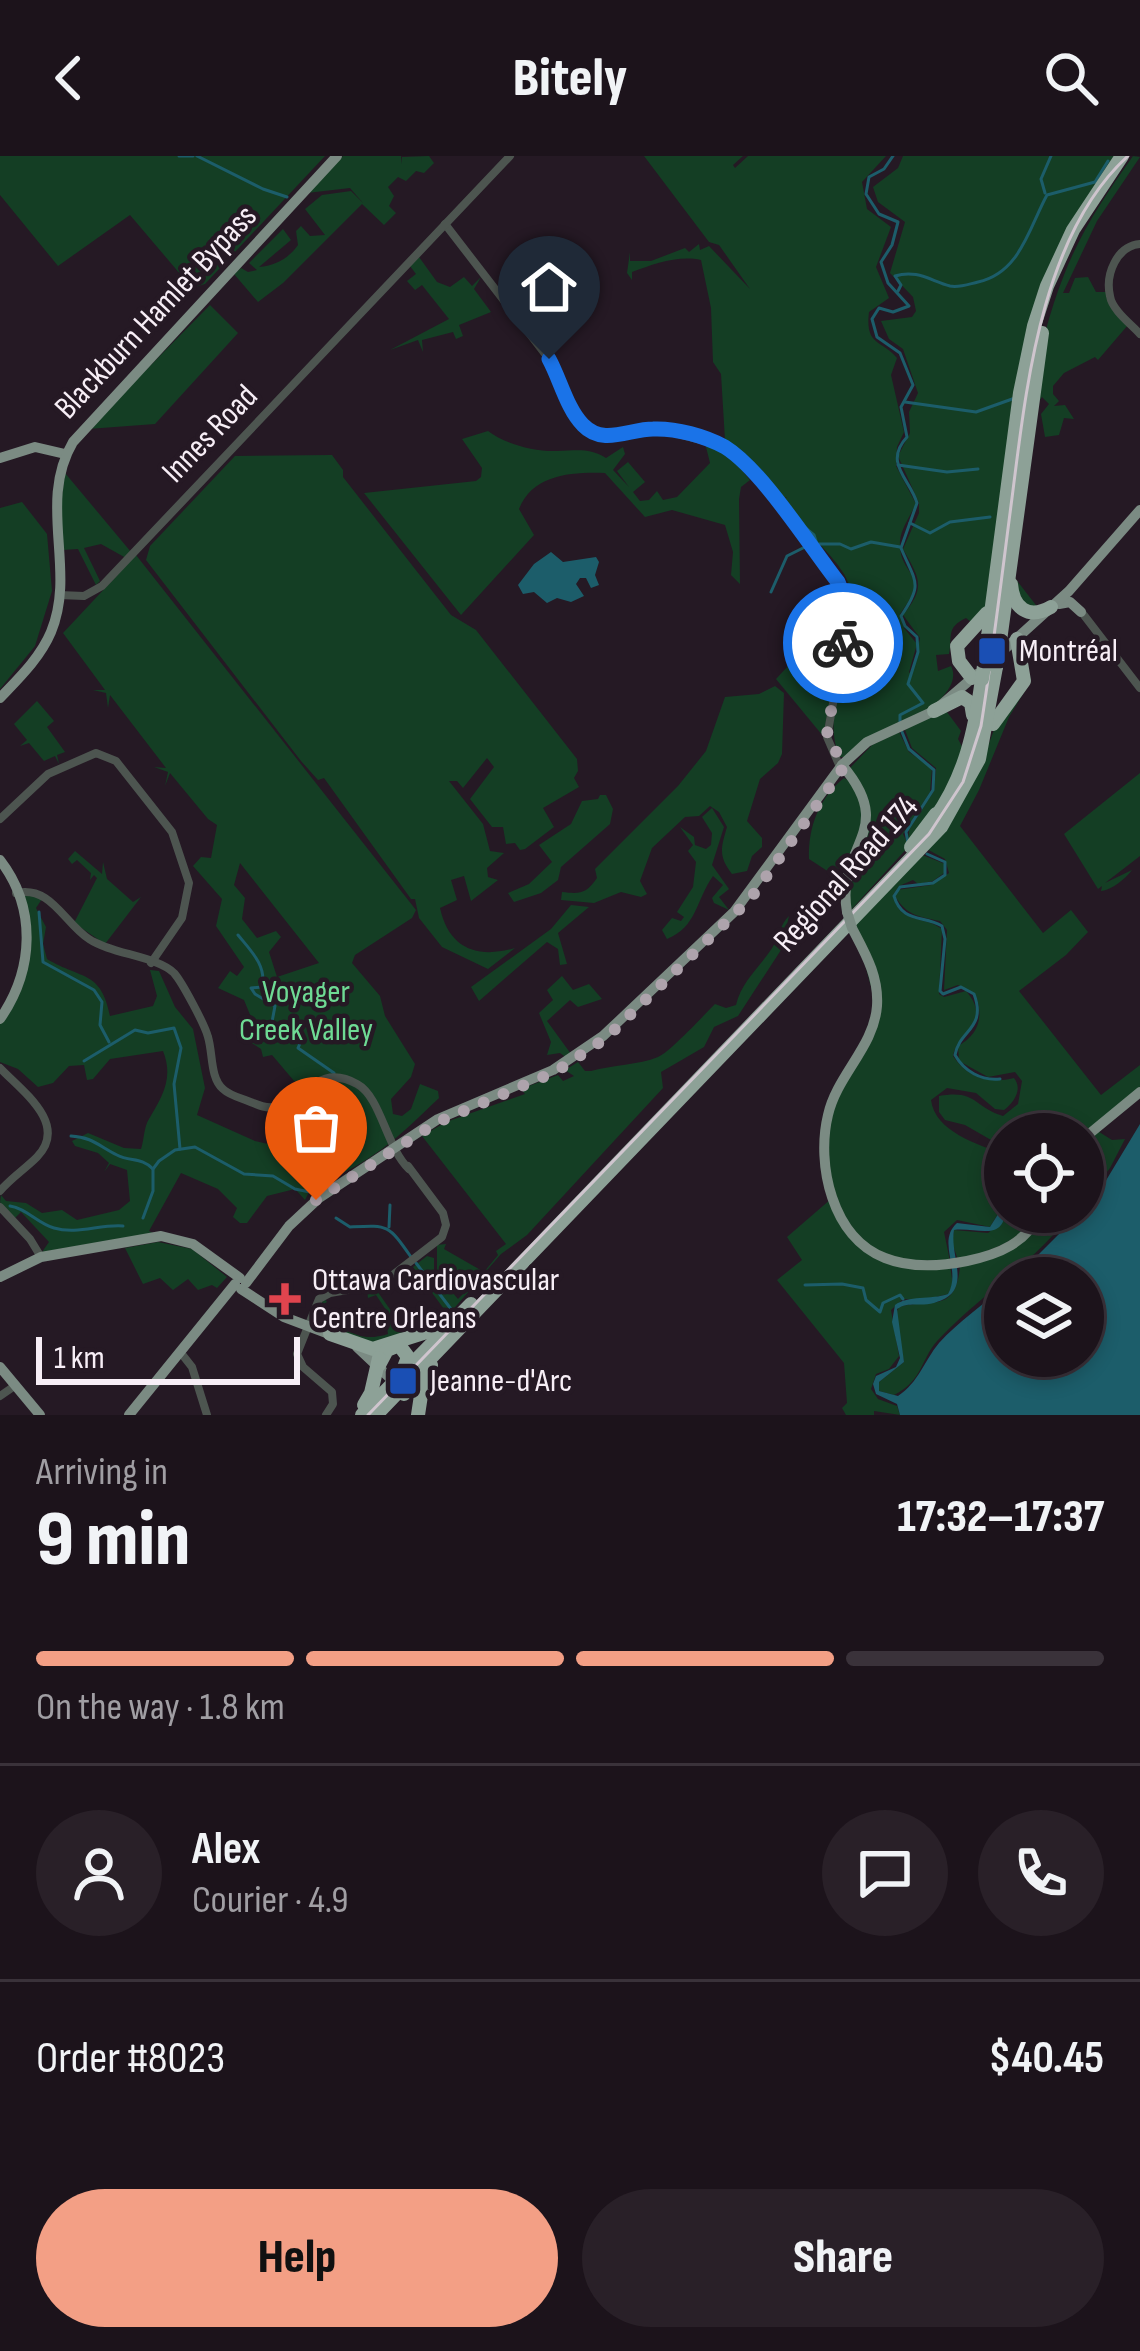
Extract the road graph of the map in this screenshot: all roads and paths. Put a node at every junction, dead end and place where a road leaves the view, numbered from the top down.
1 (334, 156) edge
2 (510, 156) edge
3 (1125, 156) edge
4 (445, 224) junction
5 (1140, 244) edge
6 (1140, 334) edge
7 (60, 452) junction
8 (0, 458) edge
9 (1018, 495) junction
10 (1140, 512) edge
11 (998, 561) junction
12 (60, 596) junction
13 (1064, 598) junction
14 (1081, 612) joint
15 (993, 660) junction
16 (1140, 688) edge
17 (0, 696) edge
18 (934, 711) junction
19 (843, 769) junction
20 (962, 794) junction
21 (0, 819) edge
22 (911, 848) junction
23 (0, 863) edge
24 (18, 892) junction
25 (151, 963) junction
26 (0, 1016) edge
27 (605, 1037) junction
28 (0, 1068) edge
29 (1140, 1092) edge
30 (1104, 1122) edge
31 (397, 1149) junction
32 (0, 1190) edge
33 (0, 1207) edge
34 (1026, 1233) edge
35 (42, 1258) junction
36 (510, 1276) junction
37 (0, 1279) edge
38 (241, 1284) junction
39 (487, 1288) junction
40 (306, 1326) junction
41 (329, 1334) junction
42 (400, 1340) junction
43 (181, 1354) junction
44 (378, 1364) junction
45 (0, 1369) edge
46 (420, 1370) junction
47 (14, 1385) junction
48 (399, 1386) joint
49 (0, 1396) edge
50 (366, 1412) edge
51 (422, 1412) edge
52 (39, 1415) edge
53 (129, 1415) edge
54 (207, 1415) edge
55 (326, 1415) edge
56 (389, 1415) edge

1 - 7 main road, Blackburn Hamlet Bypass
2 - 4 street, Innes Road
3 - 9 highway, Regional Road 174
3 - 11 highway, Regional Road 174
4 - 12 street, Innes Road
4 - 19 street
5 - 6 street
7 - 8 main road
7 - 12 main road, Blackburn Hamlet Bypass
9 - 13 highway
9 - 15 highway, Regional Road 174
10 - 13 main road
11 - 15 highway, Regional Road 174
11 - 15 highway
12 - 17 main road
13 - 14 main road
13 - 15 main road
14 - 16 street
15 - 18 main road
15 - 20 highway, Regional Road 174
15 - 20 highway
15 - 22 highway, Regional Road 174
18 - 19 main road
18 - 22 highway
19 - 27 main road
19 - 34 main road, bridge
20 - 36 highway, Regional Road 174
21 - 25 street
22 - 39 highway, Regional Road 174
23 - 24 main road
24 - 25 street
24 - 26 main road
25 - 31 street
27 - 31 main road
27 - 31 main road
28 - 32 street
29 - 30 main road
31 - 38 main road
31 - 40 street
33 - 35 street
35 - 37 main road
35 - 38 main road
36 - 46 highway, Regional Road 174
36 - 51 highway
38 - 40 main road
38 - 43 main road
39 - 42 highway
39 - 50 highway, Regional Road 174
40 - 41 main road
40 - 55 street
41 - 42 highway
41 - 44 main road
42 - 44 highway
43 - 53 main road
43 - 54 street
44 - 48 main road
44 - 50 highway
44 - 50 highway
45 - 47 main road
46 - 50 highway, Regional Road 174
46 - 56 highway
47 - 49 street
47 - 52 main road
48 - 51 highway

